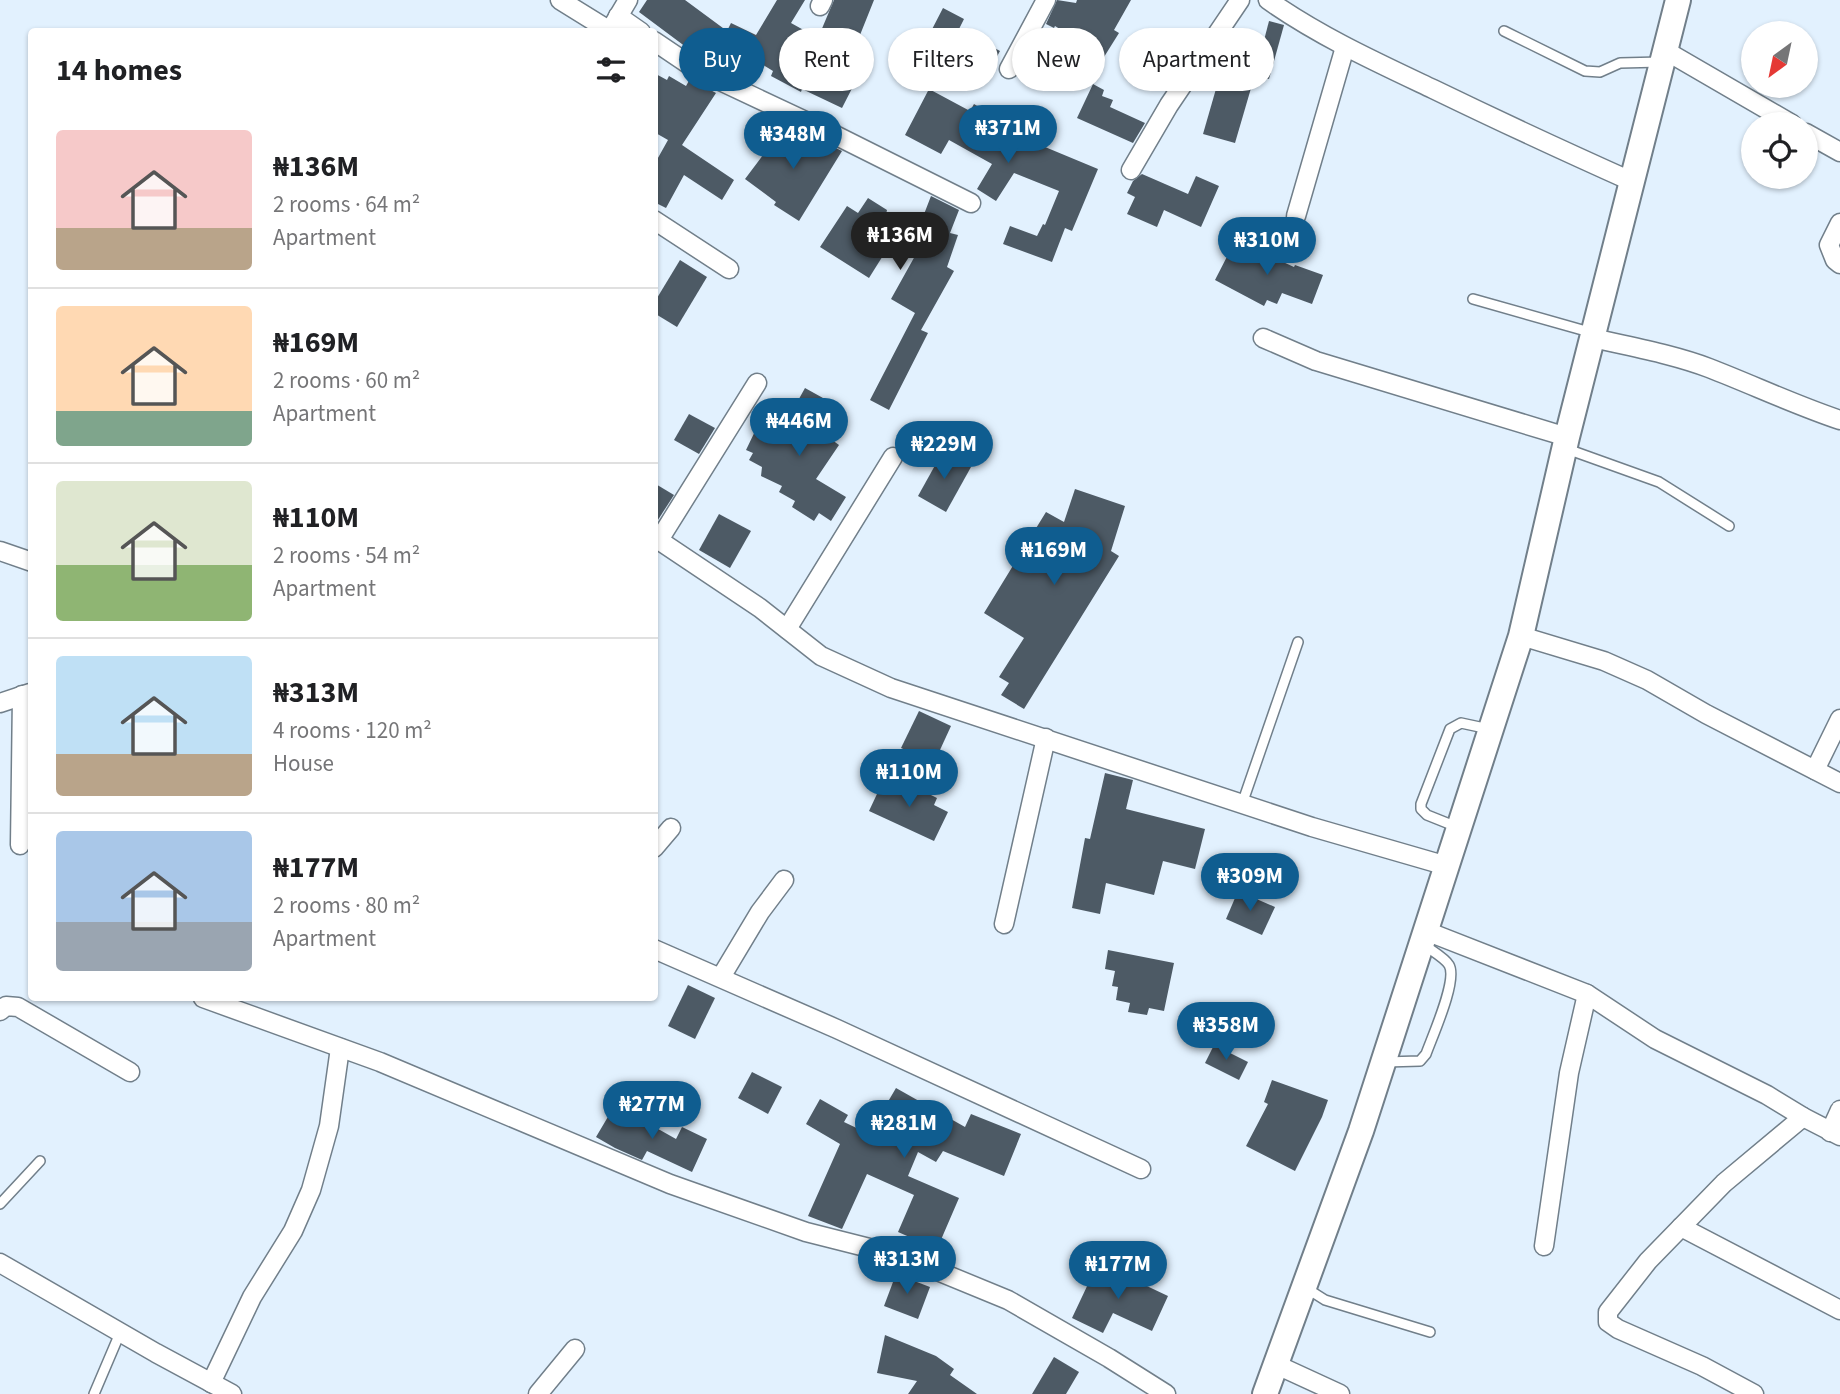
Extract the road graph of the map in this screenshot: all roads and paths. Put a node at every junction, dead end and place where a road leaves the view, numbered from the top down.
1 (560, 0) edge
2 (628, 0) edge
3 (1046, 0) edge
4 (1240, 0) edge
5 (1678, 0) edge
6 (1271, 1) edge
7 (612, 26) edge
8 (1504, 31) dead end
9 (658, 44) edge
10 (1345, 47) junction
11 (1664, 57) junction
12 (1009, 69) dead end
13 (1769, 112) edge
14 (1818, 139) edge
15 (1840, 152) edge
16 (1131, 170) dead end
17 (1633, 182) junction
18 (971, 203) dead end
19 (1296, 216) dead end
20 (658, 223) edge
21 (1840, 223) edge
22 (1840, 264) edge
23 (729, 269) dead end
24 (1473, 299) dead end
25 (1594, 336) junction
26 (1263, 338) dead end
27 (757, 383) dead end
28 (1840, 420) edge
29 (1566, 442) junction
30 (893, 457) dead end
31 (1729, 526) dead end
32 (658, 536) edge
33 (658, 539) edge
34 (0, 551) edge
35 (28, 561) edge
36 (787, 629) junction
37 (1521, 636) junction
38 (1298, 642) dead end
39 (27, 694) edge
40 (0, 703) edge
41 (1840, 719) edge
42 (1491, 729) junction
43 (1046, 738) junction
44 (1815, 770) junction
45 (1840, 783) edge
46 (1242, 804) junction
47 (1459, 827) junction
48 (671, 828) dead end
49 (658, 843) edge
50 (20, 845) dead end
51 (1447, 866) junction
52 (784, 880) dead end
53 (1004, 924) dead end
54 (1424, 937) junction
55 (658, 951) edge
56 (721, 977) junction
57 (1587, 994) junction
58 (212, 1001) edge
59 (0, 1011) edge
60 (340, 1048) junction
61 (1383, 1062) junction
62 (130, 1072) dead end
63 (1840, 1110) edge
64 (1802, 1117) junction
65 (1835, 1134) edge
66 (40, 1161) dead end
67 (1141, 1169) dead end
68 (0, 1204) edge
69 (1681, 1227) junction
70 (1544, 1246) dead end
71 (0, 1263) edge
72 (1305, 1287) junction
73 (1840, 1310) edge
74 (1430, 1332) dead end
75 (120, 1333) junction
76 (575, 1349) dead end
77 (1277, 1365) junction
78 (211, 1383) junction
79 (94, 1394) edge
80 (233, 1394) edge
81 (538, 1394) edge
82 (1166, 1394) edge
83 (1265, 1394) edge
84 (1340, 1394) edge
85 (1754, 1394) edge

1 - 7 street
2 - 7 street
3 - 12 street
4 - 16 street
5 - 11 street
6 - 10 street
8 - 11 lane
9 - 18 street
10 - 17 street
10 - 19 street
11 - 13 street
11 - 17 street
14 - 15 street
17 - 25 street
20 - 23 street
21 - 22 street
24 - 25 lane
25 - 28 street
25 - 29 street
26 - 29 street
27 - 32 street
29 - 31 lane
29 - 37 street
30 - 36 street
33 - 36 street
34 - 35 street
36 - 43 street
37 - 42 street
37 - 44 street
38 - 46 lane
39 - 40 street
39 - 50 street
41 - 44 street
42 - 47 street
42 - 47 lane
43 - 46 street
43 - 53 street
44 - 45 street
46 - 51 street
47 - 51 street
48 - 49 street
51 - 54 street
52 - 56 street
54 - 57 street
54 - 61 street
54 - 61 lane
55 - 56 street
56 - 67 street
57 - 64 street
57 - 70 street
58 - 60 street
59 - 62 street
60 - 78 street
60 - 82 street
61 - 72 street
63 - 65 street
64 - 65 street
64 - 69 street
66 - 68 lane
69 - 73 street
69 - 85 street
71 - 75 street
72 - 74 lane
72 - 77 street
75 - 78 street
75 - 79 lane
76 - 81 street
77 - 83 street
77 - 84 street
78 - 80 street

